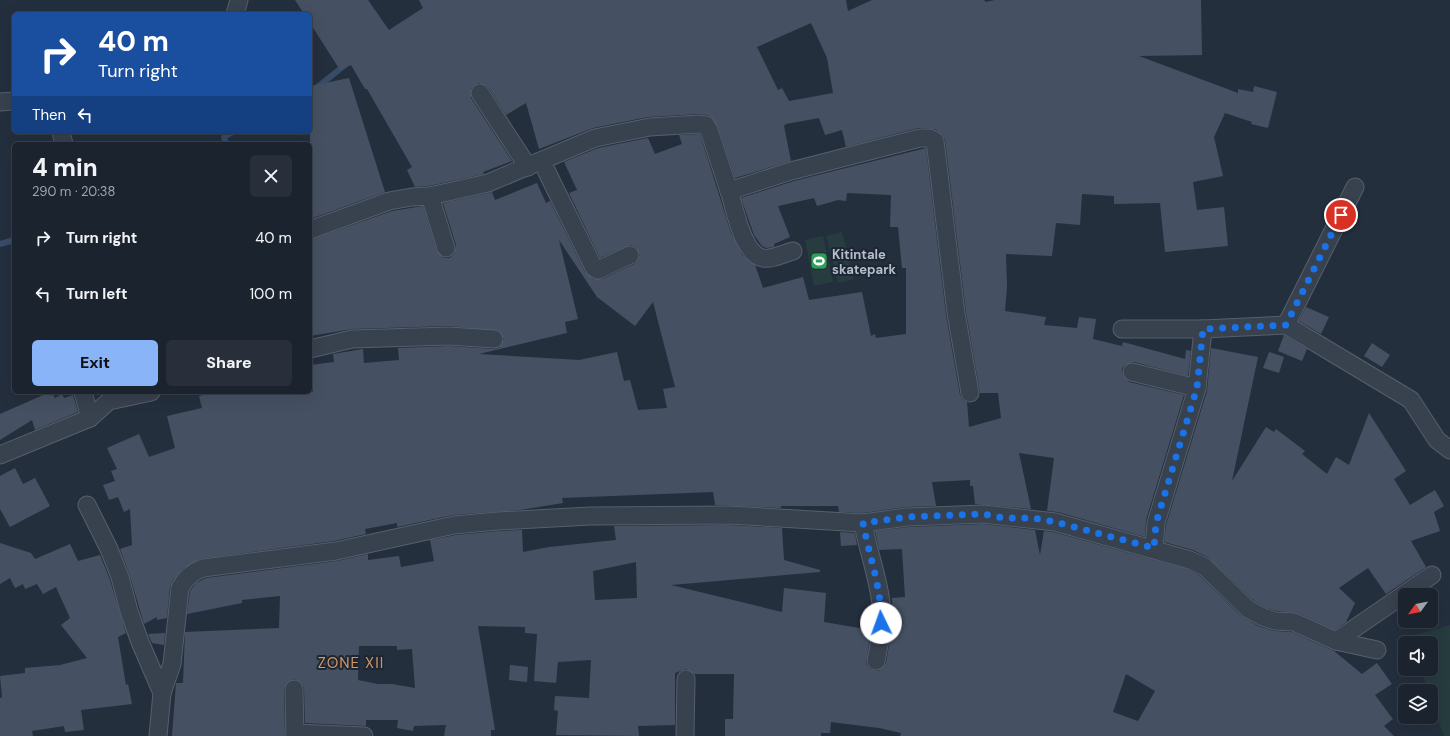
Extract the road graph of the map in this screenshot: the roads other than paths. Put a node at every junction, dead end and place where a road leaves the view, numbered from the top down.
1 (238, 0) edge
2 (235, 12) edge
3 (480, 94) dead end
4 (12, 101) edge
5 (0, 102) edge
6 (535, 165) junction
7 (1355, 187) dead end
8 (729, 191) junction
9 (430, 196) junction
10 (312, 229) edge
11 (446, 248) dead end
12 (793, 251) dead end
13 (630, 255) dead end
14 (1286, 325) junction
15 (1122, 329) dead end
16 (1203, 329) junction
17 (494, 340) dead end
18 (312, 349) edge
19 (1132, 372) dead end
20 (1197, 388) junction
21 (970, 393) dead end
22 (84, 394) edge
23 (134, 394) edge
24 (109, 397) edge
25 (90, 418) junction
26 (1450, 450) edge
27 (0, 455) edge
28 (87, 505) dead end
29 (863, 523) junction
30 (1154, 548) junction
31 (1432, 575) dead end
32 (1336, 641) junction
33 (1377, 650) dead end
34 (876, 661) dead end
35 (686, 679) dead end
36 (294, 689) dead end
37 (162, 693) junction
38 (295, 734) edge
39 (158, 736) edge
40 (364, 736) edge
41 (685, 736) edge

1 - 2 street
3 - 6 street
4 - 5 street
6 - 8 street
6 - 9 street
6 - 13 street
7 - 14 street
8 - 12 street
8 - 21 street
9 - 10 street
9 - 11 street
14 - 16 street
14 - 26 street
15 - 16 street
16 - 20 street
17 - 18 street
19 - 20 street
20 - 30 street
22 - 25 street
23 - 24 street
24 - 25 street
25 - 27 street
28 - 37 street
29 - 30 street
29 - 34 street
29 - 37 street
30 - 32 street
31 - 32 street
32 - 33 street
35 - 41 street
36 - 38 street
37 - 39 street
38 - 40 street

